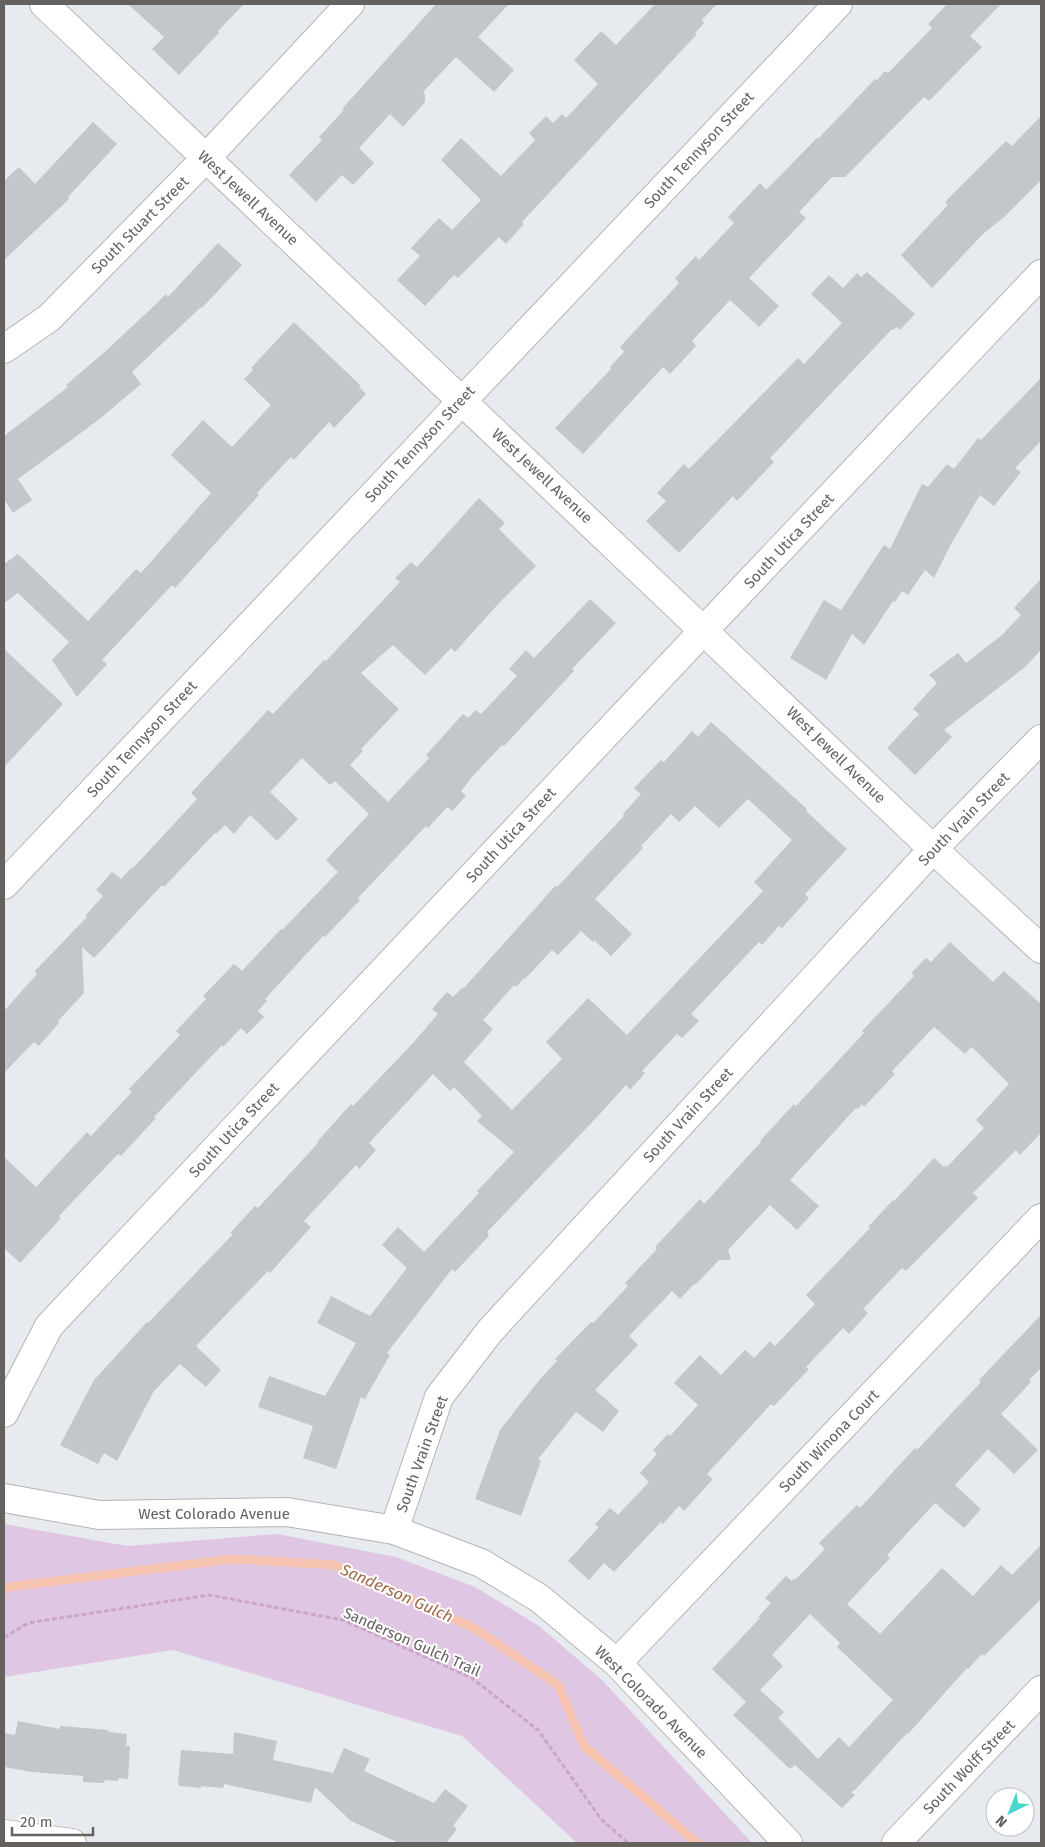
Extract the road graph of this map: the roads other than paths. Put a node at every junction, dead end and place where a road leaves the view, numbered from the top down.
1 (44, 4) edge
2 (350, 4) edge
3 (838, 4) edge
4 (206, 158) junction
5 (1041, 274) edge
6 (4, 349) edge
7 (462, 401) junction
8 (704, 630) junction
9 (1041, 739) edge
10 (933, 849) junction
11 (4, 885) edge
12 (1041, 948) edge
13 (1041, 1218) edge
14 (4, 1413) edge
15 (4, 1498) edge
16 (394, 1530) junction
17 (617, 1664) junction
18 (1041, 1690) edge
19 (4, 1834) edge
20 (72, 1843) edge
21 (788, 1843) edge
22 (896, 1843) edge

1 - 4 street, West Jewell Avenue
2 - 4 street, South Stuart Street
3 - 7 street, South Tennyson Street
4 - 6 street, South Stuart Street
4 - 7 street, West Jewell Avenue
5 - 8 street, South Utica Street
7 - 8 street, West Jewell Avenue
7 - 11 street, South Tennyson Street
8 - 10 street, West Jewell Avenue
8 - 14 street, South Utica Street
9 - 10 street, South Vrain Street
10 - 12 street, West Jewell Avenue
10 - 16 street, South Vrain Street
13 - 17 street, South Winona Court
15 - 16 street, West Colorado Avenue
16 - 17 street, West Colorado Avenue
17 - 21 street, West Colorado Avenue
18 - 22 street, South Wolff Street
19 - 20 street

